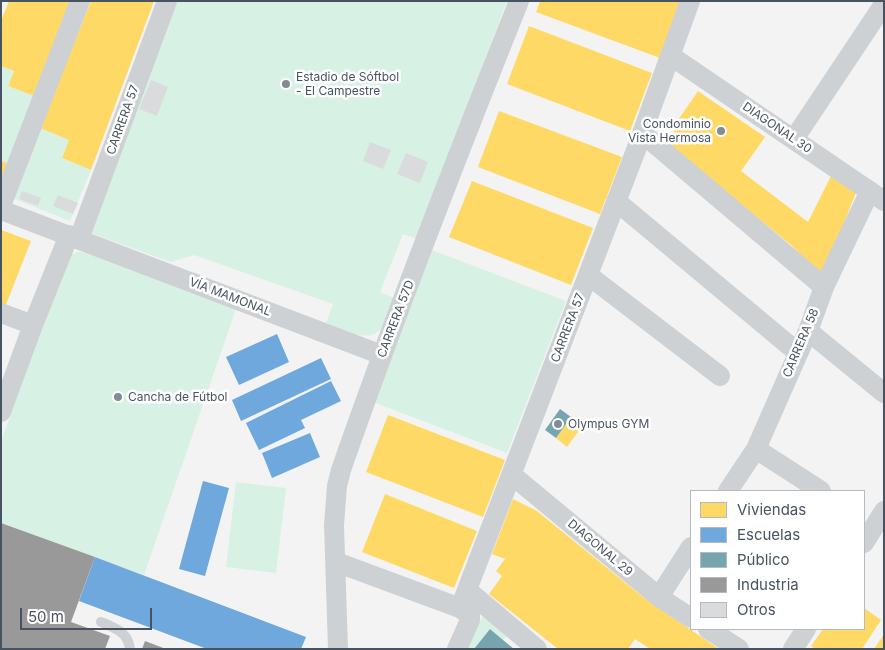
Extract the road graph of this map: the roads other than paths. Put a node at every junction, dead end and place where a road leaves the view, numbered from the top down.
1 (80, 1) edge
2 (167, 1) edge
3 (519, 1) edge
4 (690, 1) edge
5 (880, 1) edge
6 (884, 4) edge
7 (671, 56) junction
8 (642, 133) junction
9 (794, 139) junction
10 (877, 196) edge
11 (616, 201) junction
12 (1, 208) edge
13 (74, 237) junction
14 (588, 275) junction
15 (824, 287) junction
16 (1, 313) edge
17 (33, 325) junction
18 (808, 331) junction
19 (798, 352) junction
20 (382, 355) junction
21 (720, 376) dead end
22 (884, 393) edge
23 (3, 401) edge
24 (756, 449) junction
25 (512, 475) junction
26 (729, 490) edge
27 (819, 490) edge
28 (874, 519) edge
29 (865, 541) edge
30 (690, 550) edge
31 (336, 562) junction
32 (659, 596) junction
33 (463, 599) junction
34 (690, 617) edge
35 (101, 622) dead end
36 (710, 630) edge
37 (805, 630) edge
38 (130, 649) edge
39 (338, 649) edge
40 (457, 649) edge
41 (536, 649) edge
42 (739, 649) edge
43 (793, 649) edge

1 - 12 street
2 - 13 street, CARRERA 57
3 - 20 street, CARRERA 57D
4 - 7 street, CARRERA 57
5 - 6 street
6 - 9 street
7 - 8 street, CARRERA 57
7 - 9 street, DIAGONAL 30
8 - 11 street, CARRERA 57
8 - 15 street
9 - 10 street, DIAGONAL 30
10 - 15 street, CARRERA 58
11 - 14 street, CARRERA 57
11 - 19 street
12 - 13 street, VÍA MAMONAL
13 - 17 street, CARRERA 57
13 - 20 street, VÍA MAMONAL
14 - 21 street
14 - 25 street, CARRERA 57
15 - 18 street, CARRERA 58
16 - 17 street
17 - 23 street, CARRERA 57
18 - 19 street, CARRERA 58
18 - 22 street
19 - 24 street, CARRERA 58
20 - 31 street, CARRERA 57D
24 - 26 street, CARRERA 58
24 - 27 street
25 - 32 street, DIAGONAL 29
25 - 33 street, CARRERA 57
28 - 29 street
30 - 32 street
31 - 33 street
31 - 39 street, CARRERA 57D
32 - 34 street, DIAGONAL 29
33 - 40 street
33 - 41 street
35 - 38 lane
36 - 42 street
37 - 43 street

